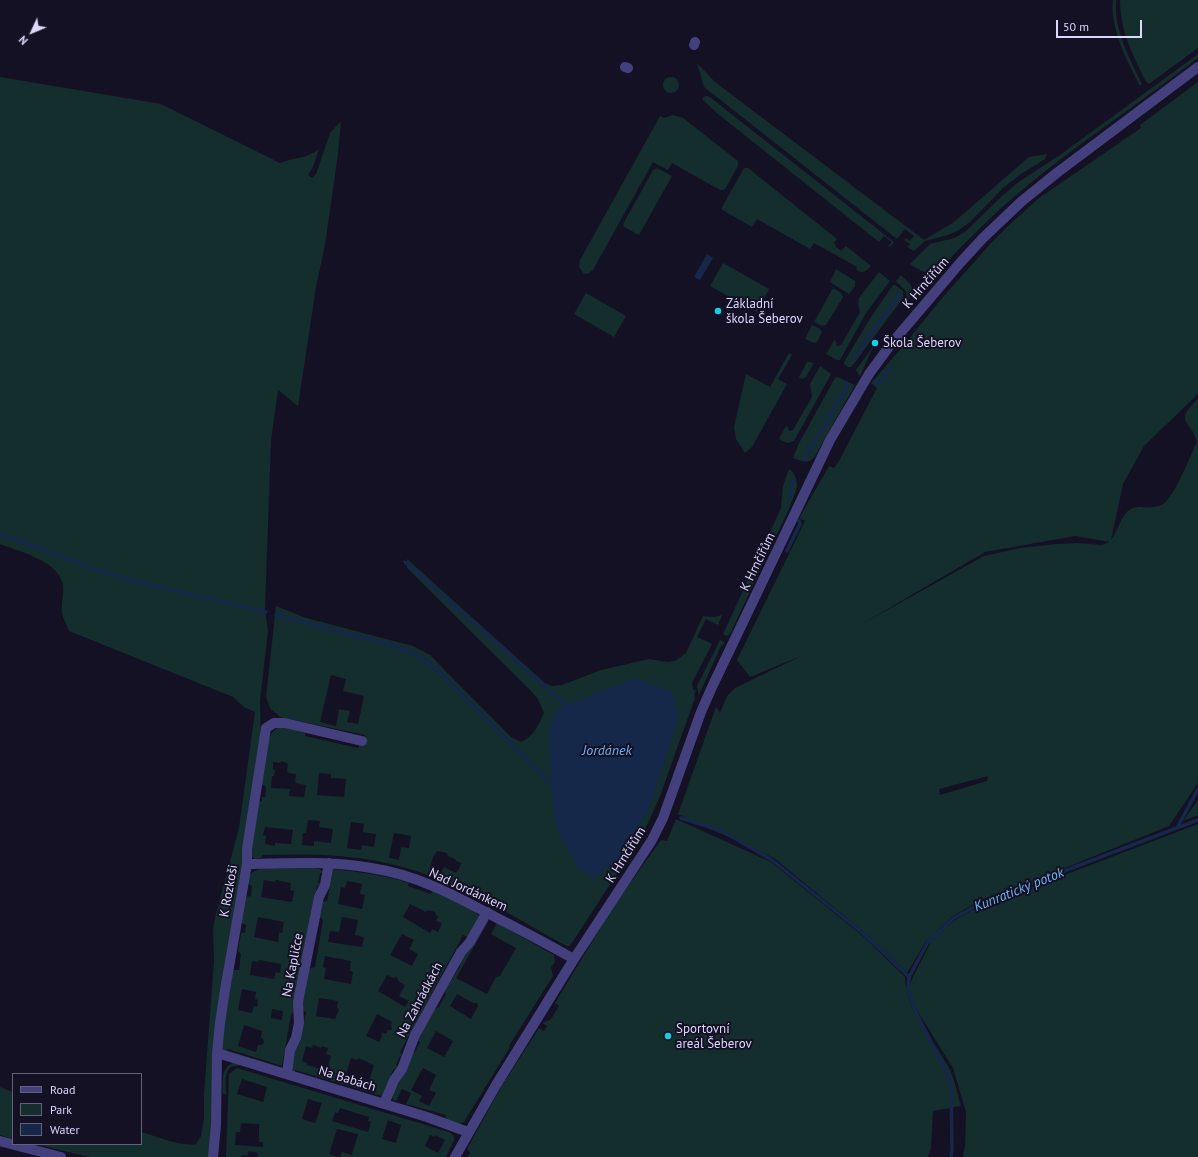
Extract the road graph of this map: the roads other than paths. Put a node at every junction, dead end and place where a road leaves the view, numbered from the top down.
1 (1198, 67) edge
2 (362, 741) dead end
3 (329, 863) junction
4 (247, 864) junction
5 (487, 912) junction
6 (574, 959) junction
7 (217, 1053) junction
8 (287, 1074) junction
9 (384, 1104) junction
10 (468, 1132) junction
11 (0, 1141) edge
12 (12, 1144) edge
13 (15, 1145) edge
14 (61, 1157) edge
15 (213, 1157) edge
16 (455, 1157) edge

1 - 6 street, K Hrnčířům
2 - 4 street, K Rozkoši
3 - 4 street, Nad Jordánkem
3 - 5 street, Nad Jordánkem
3 - 8 street, Na Kapličce
4 - 7 street, K Rozkoši
5 - 6 street, Nad Jordánkem
5 - 9 street, Na Zahrádkách
6 - 10 street, K Hrnčířům
7 - 8 street, Na Babách
7 - 15 street, K Rozkoši
8 - 9 street, Na Babách
9 - 10 street, Na Babách
10 - 16 street, K Hrnčířům
11 - 12 street
13 - 14 street

